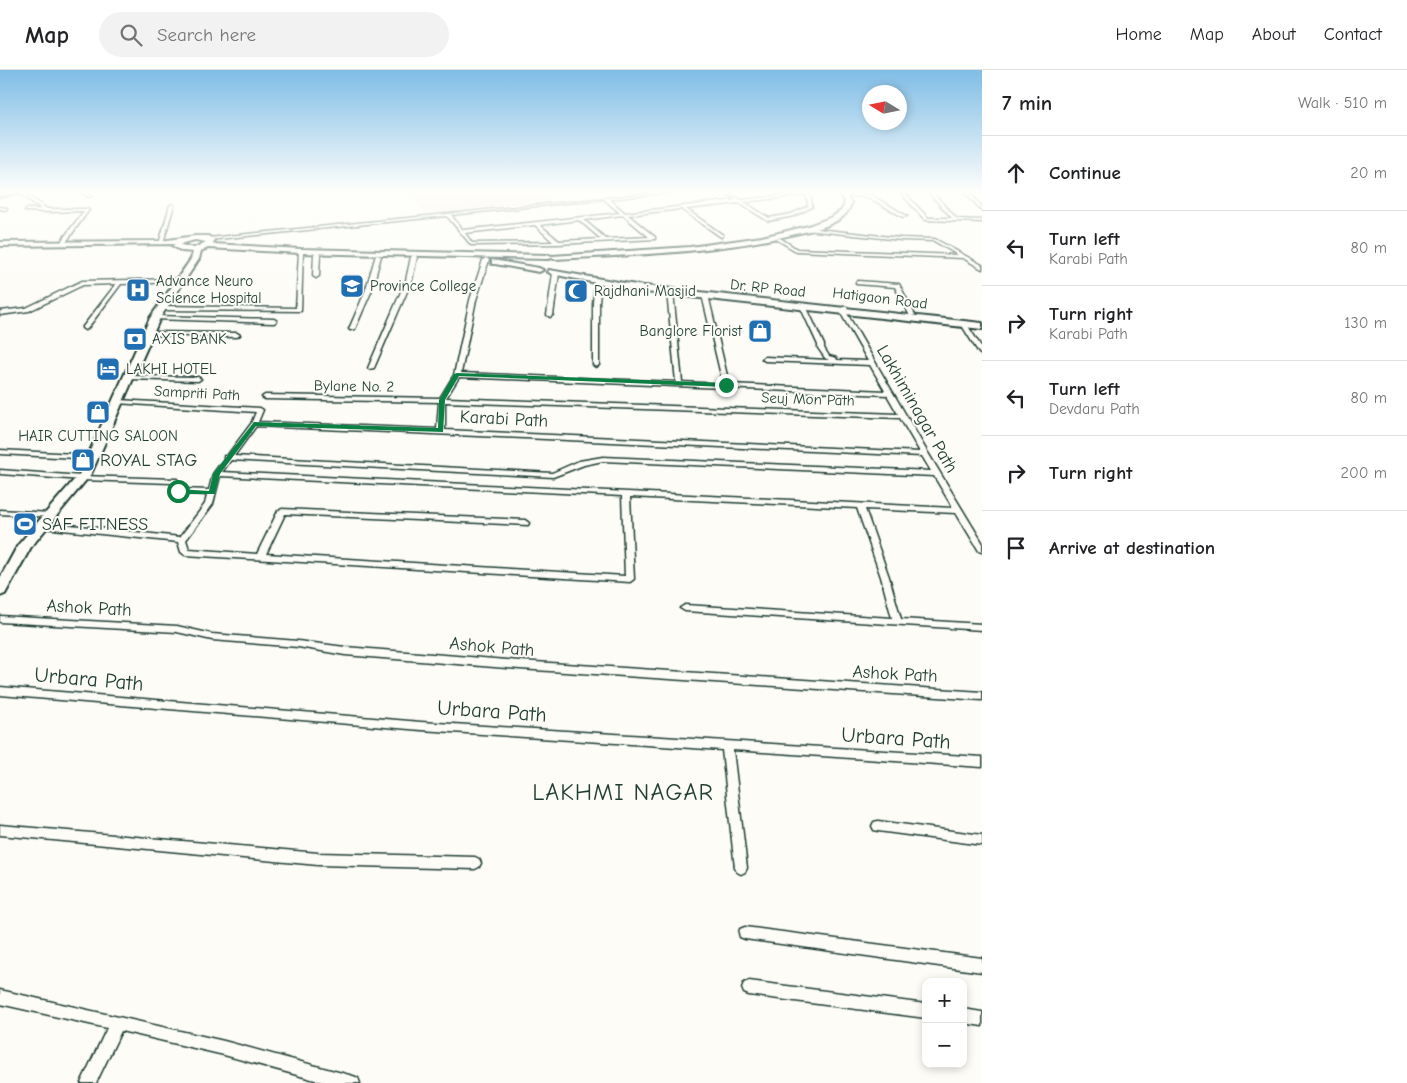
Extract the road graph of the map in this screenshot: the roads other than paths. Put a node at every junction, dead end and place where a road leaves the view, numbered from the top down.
1 (162, 239) edge
2 (191, 239) edge
3 (196, 239) edge
4 (255, 239) edge
5 (467, 239) edge
6 (512, 239) edge
7 (554, 239) edge
8 (633, 239) edge
9 (760, 239) edge
10 (776, 239) edge
11 (778, 239) edge
12 (926, 239) edge
13 (606, 241) joint
14 (161, 243) junction
15 (558, 243) junction
16 (180, 244) junction
17 (515, 244) junction
18 (0, 245) edge
19 (204, 246) junction
20 (301, 253) junction
21 (317, 254) junction
22 (378, 256) junction
23 (414, 257) junction
24 (552, 257) junction
25 (966, 257) junction
26 (486, 260) junction
27 (570, 264) junction
28 (982, 267) edge
29 (539, 270) junction
30 (554, 273) junction
31 (316, 276) dead end
32 (179, 281) junction
33 (598, 281) junction
34 (120, 282) junction
35 (858, 283) dead end
36 (670, 292) junction
37 (705, 295) junction
38 (803, 306) junction
39 (162, 308) junction
40 (844, 309) junction
41 (0, 313) edge
42 (550, 315) dead end
43 (912, 315) junction
44 (155, 318) junction
45 (274, 321) dead end
46 (964, 324) junction
47 (982, 325) edge
48 (85, 328) dead end
49 (352, 329) dead end
50 (148, 334) junction
51 (237, 335) dead end
52 (982, 352) edge
53 (764, 360) dead end
54 (872, 362) junction
55 (844, 363) junction
56 (596, 365) dead end
57 (371, 368) dead end
58 (457, 374) junction
59 (129, 378) junction
60 (198, 379) dead end
61 (679, 383) junction
62 (726, 385) junction
63 (889, 393) junction
64 (265, 397) dead end
65 (442, 400) junction
66 (118, 402) junction
67 (903, 416) junction
68 (254, 424) junction
69 (441, 430) junction
70 (0, 452) edge
71 (924, 454) junction
72 (94, 457) junction
73 (227, 458) junction
74 (0, 472) edge
75 (217, 474) junction
76 (936, 474) junction
77 (82, 478) junction
78 (212, 493) junction
79 (626, 494) junction
80 (860, 506) junction
81 (959, 511) junction
82 (0, 512) edge
83 (51, 515) junction
84 (526, 523) dead end
85 (42, 525) junction
86 (182, 540) junction
87 (982, 549) edge
88 (260, 557) junction
89 (0, 591) edge
90 (685, 608) dead end
91 (0, 619) edge
92 (897, 621) junction
93 (982, 627) edge
94 (0, 690) edge
95 (982, 696) edge
96 (727, 746) junction
97 (982, 762) edge
98 (878, 826) dead end
99 (0, 830) edge
100 (982, 840) edge
101 (475, 863) dead end
102 (741, 868) dead end
103 (745, 933) dead end
104 (982, 965) edge
105 (749, 988) dead end
106 (0, 997) edge
107 (922, 1010) edge
108 (967, 1017) edge
109 (982, 1019) edge
110 (117, 1024) junction
111 (88, 1083) edge
112 (353, 1083) edge

1 - 14 street
2 - 16 main road
3 - 19 main road
4 - 19 street
5 - 17 street
6 - 17 street
7 - 15 street
8 - 13 street
9 - 24 main road
10 - 27 main road
11 - 25 street
12 - 25 street
13 - 15 street
14 - 16 main road
14 - 18 main road
15 - 17 street
16 - 18 main road
16 - 19 main road
19 - 20 main road
19 - 32 main road
20 - 21 main road, Dr. RP Road
20 - 24 main road
20 - 39 street
21 - 22 main road, Dr. RP Road
21 - 31 street
22 - 23 main road, Dr. RP Road
22 - 49 street
23 - 26 main road, Dr. RP Road
23 - 57 street
24 - 27 main road
24 - 29 main road
25 - 28 street
26 - 29 main road, Dr. RP Road
26 - 58 street
27 - 30 main road
27 - 40 main road, Hatigaon Road
29 - 30 main road, Dr. RP Road
30 - 33 main road, Dr. RP Road
30 - 42 street
32 - 34 street
32 - 39 main road
33 - 36 main road, Dr. RP Road
33 - 56 street
34 - 41 street
34 - 48 street
35 - 43 street
36 - 37 main road, Dr. RP Road
36 - 61 street
37 - 38 main road, Dr. RP Road
37 - 62 street
38 - 40 main road, Dr. RP Road
38 - 55 street
39 - 44 main road
40 - 43 main road, Hatigaon Road
40 - 46 main road, Dr. RP Road
40 - 54 street, Lakhiminagar Path
43 - 47 main road, Hatigaon Road
44 - 45 street
44 - 50 main road
46 - 47 main road, Dr. RP Road
46 - 52 street
50 - 51 street
50 - 59 main road
53 - 55 street
54 - 55 street
54 - 63 street, Lakhiminagar Path
58 - 61 street
58 - 65 street
59 - 60 street
59 - 66 main road
61 - 62 street
62 - 63 street
63 - 67 street, Lakhiminagar Path
64 - 65 street, Bylane No. 2
65 - 67 street, Seuj Mon Path
65 - 69 street
66 - 68 street, Sampriti Path
66 - 72 main road
67 - 71 street, Lakhiminagar Path
68 - 69 street, Karabi Path
68 - 73 street
69 - 71 street, Karabi Path
70 - 72 street
71 - 76 street, Lakhiminagar Path
72 - 77 main road
73 - 75 street
73 - 76 street
74 - 77 street
75 - 78 street
75 - 79 street
76 - 81 street, Lakhiminagar Path
77 - 78 street
77 - 83 main road
78 - 86 street
79 - 80 street
79 - 88 street
80 - 81 street
80 - 92 street
81 - 87 street, Lakhiminagar Path
82 - 83 street
83 - 85 main road
84 - 88 street
85 - 86 street
85 - 89 main road
86 - 88 street
90 - 92 street
91 - 95 street, Ashok Path
92 - 93 street
94 - 96 street, Urbara Path
96 - 97 street, Urbara Path
96 - 102 street
98 - 100 street
99 - 101 street
103 - 104 street
105 - 107 street
106 - 110 street
108 - 109 street
110 - 111 street
110 - 112 street

